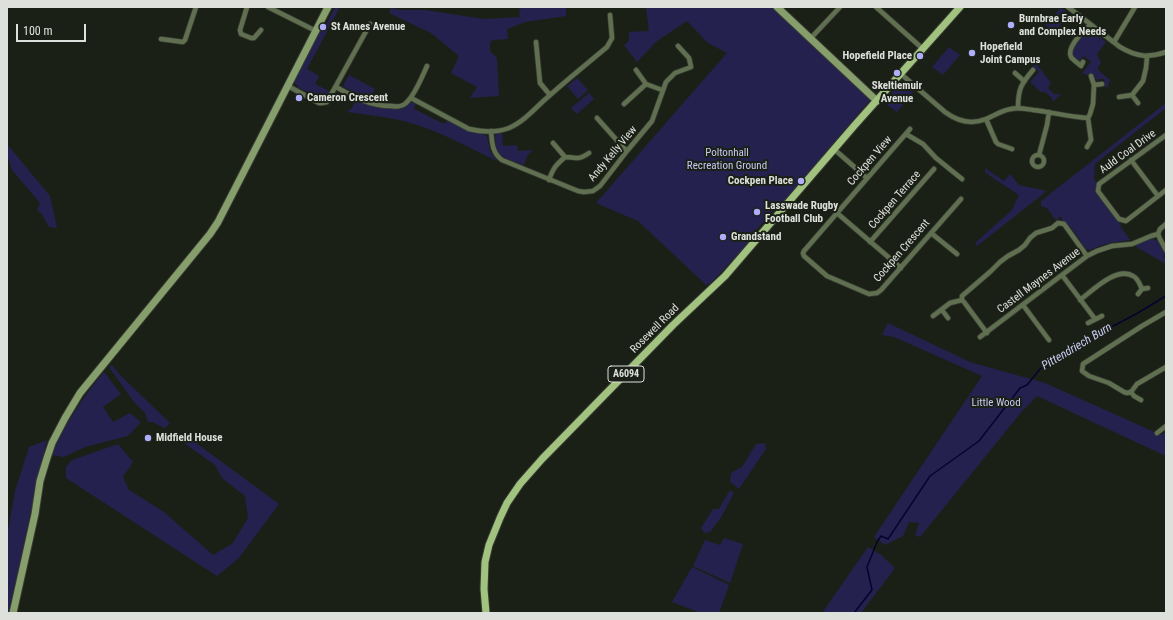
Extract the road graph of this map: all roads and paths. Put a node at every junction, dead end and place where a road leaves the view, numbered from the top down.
1 (196, 7) edge
2 (247, 7) edge
3 (268, 7) edge
4 (328, 7) edge
5 (778, 7) edge
6 (840, 7) edge
7 (876, 7) edge
8 (960, 7) edge
9 (1068, 7) edge
10 (1135, 7) edge
11 (610, 15) dead end
12 (370, 24) dead end
13 (1090, 24) junction
14 (261, 30) dead end
15 (316, 31) junction
16 (810, 39) junction
17 (161, 40) dead end
18 (536, 42) dead end
19 (1114, 42) junction
20 (678, 46) dead end
21 (924, 49) junction
22 (1166, 52) edge
23 (1147, 56) junction
24 (1083, 62) dead end
25 (427, 66) dead end
26 (636, 70) dead end
27 (1033, 70) dead end
28 (1015, 73) dead end
29 (901, 74) junction
30 (1091, 76) dead end
31 (1024, 81) junction
32 (646, 84) junction
33 (1102, 84) dead end
34 (1094, 85) junction
35 (288, 86) junction
36 (336, 87) junction
37 (662, 90) junction
38 (1132, 94) junction
39 (550, 95) junction
40 (1119, 97) dead end
41 (411, 98) junction
42 (877, 101) junction
43 (1138, 103) dead end
44 (624, 104) dead end
45 (1018, 108) junction
46 (1049, 112) junction
47 (597, 118) dead end
48 (1088, 118) junction
49 (986, 119) junction
50 (613, 128) dead end
51 (910, 129) dead end
52 (491, 131) junction
53 (608, 131) junction
54 (906, 134) junction
55 (1166, 135) edge
56 (552, 143) dead end
57 (1087, 147) dead end
58 (835, 150) junction
59 (1012, 150) dead end
60 (627, 151) junction
61 (589, 153) dead end
62 (1039, 155) dead end
63 (565, 157) junction
64 (1131, 160) junction
65 (934, 169) dead end
66 (867, 178) junction
67 (962, 179) dead end
68 (549, 180) junction
69 (1166, 190) edge
70 (1158, 196) junction
71 (961, 199) dead end
72 (837, 213) junction
73 (1166, 224) edge
74 (931, 233) junction
75 (1158, 234) junction
76 (870, 242) junction
77 (1166, 250) edge
78 (957, 254) dead end
79 (1087, 256) junction
80 (900, 268) junction
81 (1062, 275) junction
82 (828, 276) joint
83 (1148, 288) dead end
84 (1142, 289) junction
85 (1138, 294) dead end
86 (962, 300) junction
87 (1080, 300) junction
88 (1023, 305) junction
89 (942, 310) junction
90 (1166, 312) edge
91 (933, 316) dead end
92 (1102, 316) dead end
93 (948, 318) dead end
94 (1095, 320) junction
95 (1088, 323) dead end
96 (987, 332) junction
97 (980, 337) dead end
98 (1049, 340) dead end
99 (1166, 367) edge
100 (1129, 393) junction
101 (1141, 400) dead end
102 (1166, 426) edge
103 (1157, 433) dead end
104 (13, 613) edge
105 (486, 613) edge

1 - 17 street
2 - 14 street
3 - 15 street
4 - 15 street
5 - 16 street
6 - 16 street
7 - 21 street
8 - 21 main road, A6094
9 - 13 street
10 - 19 street
11 - 39 street
12 - 36 street
13 - 19 street
13 - 24 street
15 - 35 street
16 - 42 street
18 - 39 street
19 - 23 street
20 - 37 street, Andy Kelly View
21 - 29 main road, A6094
22 - 23 street
23 - 38 street
25 - 41 street
26 - 32 street
27 - 31 street
28 - 31 street
29 - 42 main road, A6094
29 - 49 street
30 - 34 street
31 - 45 street
32 - 37 street
32 - 44 street
33 - 34 street
34 - 48 street
35 - 36 street
35 - 104 street
36 - 41 street
37 - 60 street, Andy Kelly View
38 - 40 street
38 - 43 street
39 - 52 street
41 - 52 street
42 - 58 main road, Rosewell Road / A6094
45 - 46 street
45 - 49 street
46 - 48 street
46 - 62 street
47 - 53 street
48 - 57 street
49 - 59 street
50 - 53 street
51 - 54 street, Cockpen View
52 - 68 street, Andy Kelly View
53 - 60 street
54 - 66 street, Cockpen View
54 - 67 street
55 - 64 street, Auld Coal Drive
56 - 63 street
58 - 66 street
58 - 105 main road, Rosewell Road / A6094
60 - 68 street, Andy Kelly View
61 - 63 street
63 - 68 street
64 - 70 street
64 - 70 street, Auld Coal Drive
65 - 76 street, Cockpen Terrace
66 - 72 street, Cockpen View
69 - 70 street
71 - 74 street, Cockpen Crescent
72 - 76 street
72 - 82 street, Cockpen View
73 - 75 street
74 - 78 street
74 - 80 street, Cockpen Crescent
75 - 77 street
75 - 79 street, Castell Maynes Avenue
76 - 80 street
79 - 81 street, Castell Maynes Avenue
79 - 86 street
80 - 82 street, Cockpen Crescent
81 - 87 street
81 - 88 street, Castell Maynes Avenue
83 - 84 street
84 - 85 street
84 - 87 street
86 - 89 street
86 - 96 street
87 - 94 street
88 - 96 street, Castell Maynes Avenue
88 - 98 street
89 - 91 street
89 - 93 street
90 - 100 street
92 - 94 street
94 - 95 street
96 - 97 street, Castell Maynes Avenue
99 - 100 street
100 - 101 street
102 - 103 street

